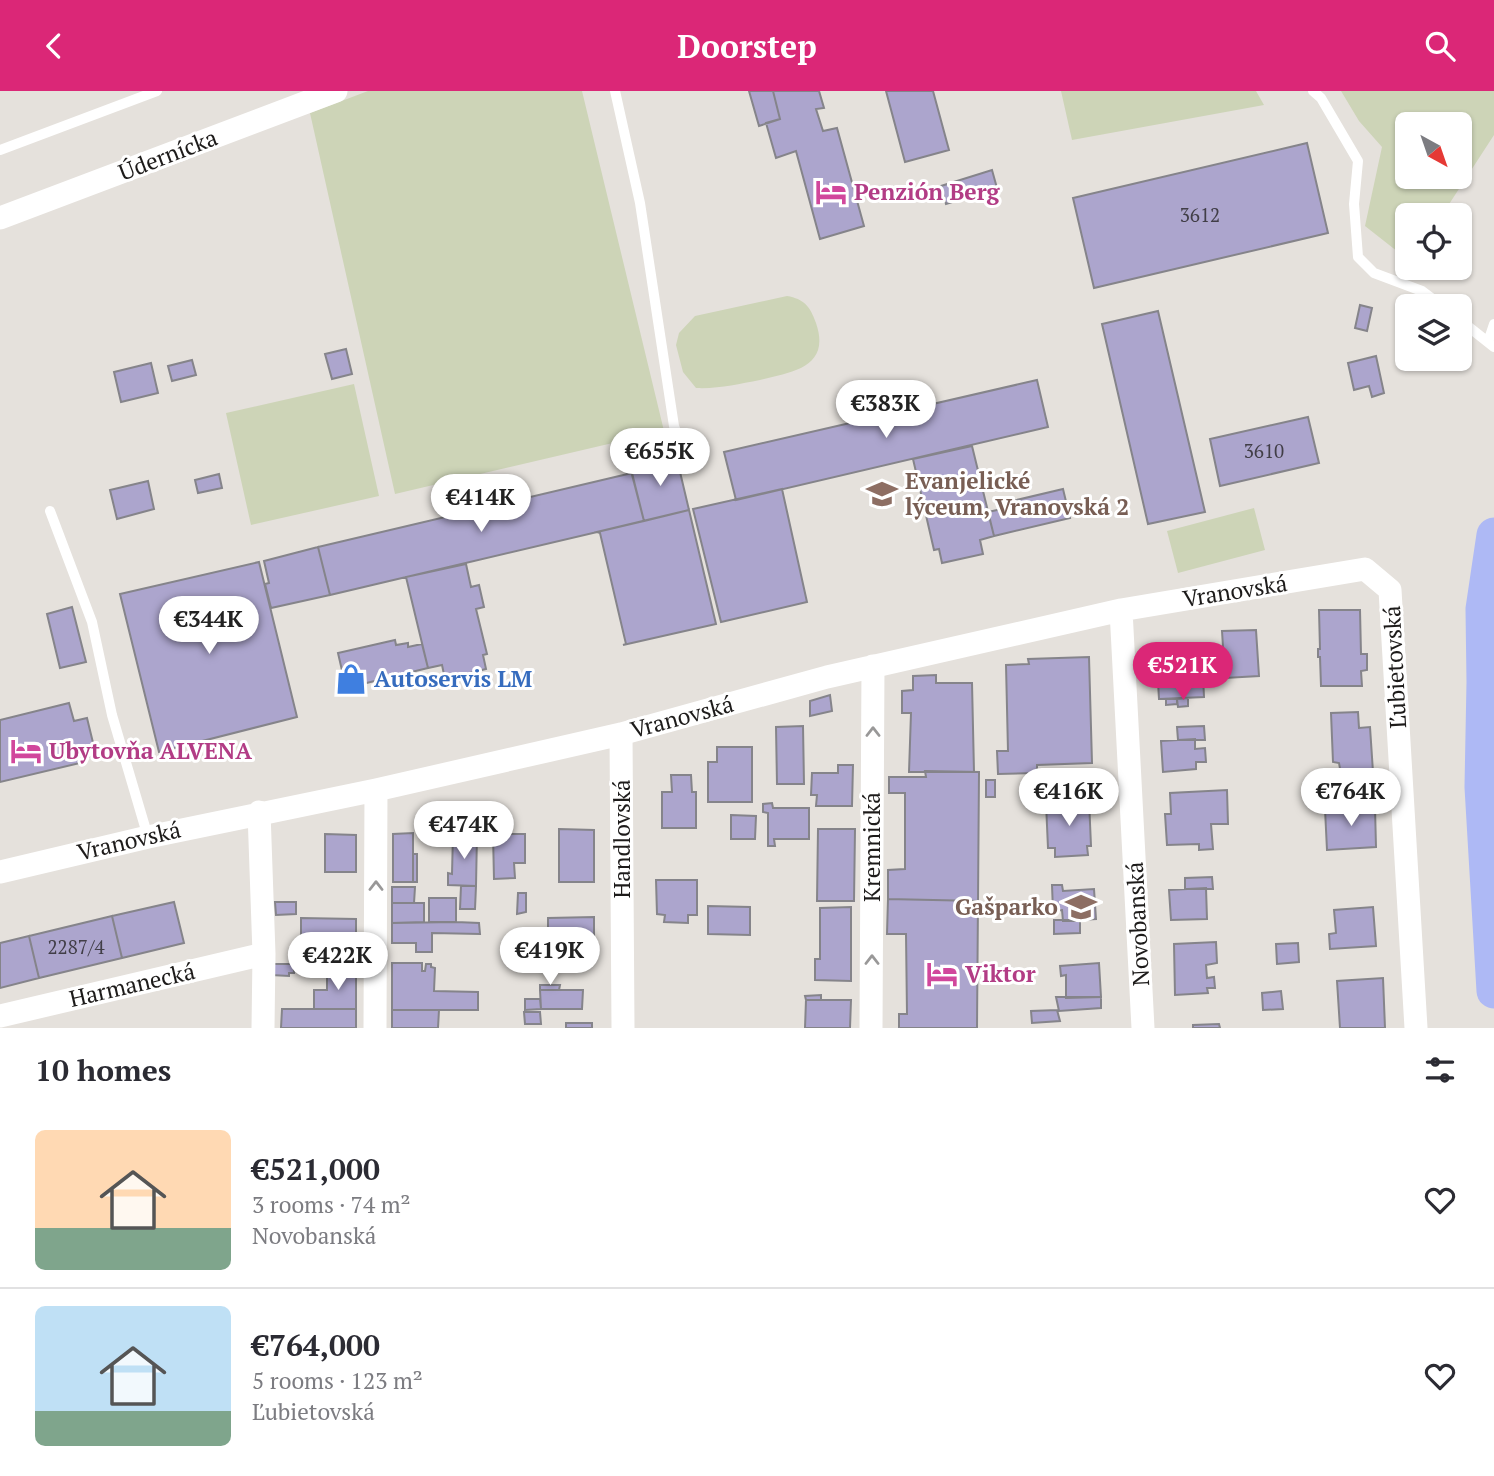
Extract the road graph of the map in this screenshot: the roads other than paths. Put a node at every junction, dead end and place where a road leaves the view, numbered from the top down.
1 (157, 91) edge
2 (336, 91) edge
3 (615, 91) edge
4 (1313, 91) edge
5 (0, 150) edge
6 (0, 218) edge
7 (1426, 294) edge
8 (1494, 324) edge
9 (1472, 330) edge
10 (1491, 345) edge
11 (687, 461) dead end
12 (50, 511) dead end
13 (1494, 535) edge
14 (1366, 569) joint
15 (1121, 610) junction
16 (873, 666) junction
17 (621, 734) junction
18 (376, 790) junction
19 (259, 812) junction
20 (148, 837) junction
21 (0, 872) edge
22 (264, 954) junction
23 (1494, 991) edge
24 (0, 1016) edge
25 (263, 1028) edge
26 (375, 1028) edge
27 (623, 1028) edge
28 (871, 1028) edge
29 (1143, 1028) edge
30 (1416, 1028) edge

1 - 5 lane
2 - 6 street, Údernícka
3 - 11 lane
4 - 7 lane
8 - 10 lane
9 - 10 lane
12 - 20 lane
13 - 23 main road
14 - 15 street, Vranovská
14 - 30 street, Ľubietovská
15 - 16 street, Vranovská
15 - 29 street, Novobanská
16 - 17 street, Vranovská
28 -> 16 street, Kremnická
17 - 18 street, Vranovská
17 - 27 street, Handlovská
18 - 19 street, Vranovská
26 -> 18 street
19 - 20 street, Vranovská
19 - 22 street
20 - 21 street, Vranovská
22 - 24 street, Harmanecká
22 - 25 street

